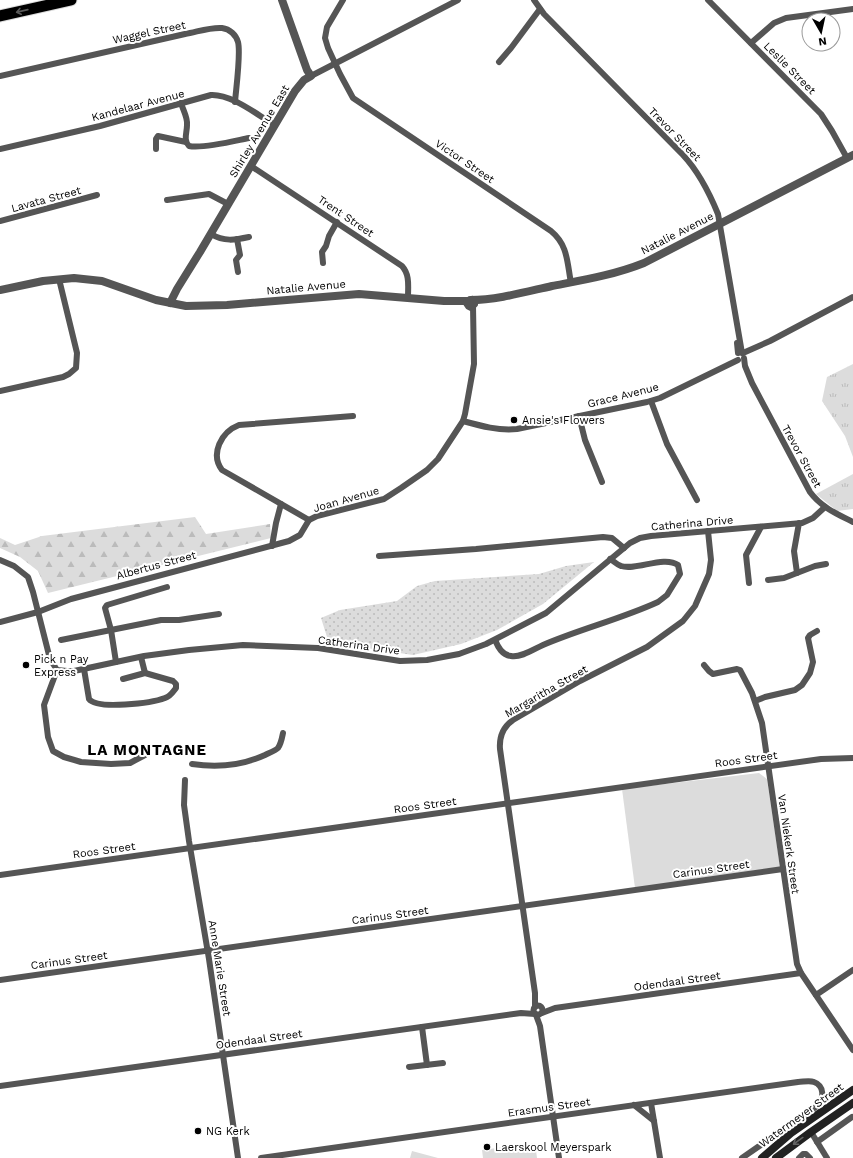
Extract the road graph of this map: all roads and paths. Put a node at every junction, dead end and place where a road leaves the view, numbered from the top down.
1 (71, 0) edge
2 (282, 0) edge
3 (343, 0) edge
4 (458, 0) edge
5 (534, 0) edge
6 (708, 0) edge
7 (540, 9) junction
8 (853, 9) edge
9 (0, 16) edge
10 (751, 43) junction
11 (499, 62) dead end
12 (335, 63) junction
13 (0, 76) edge
14 (311, 76) junction
15 (235, 102) junction
16 (181, 103) junction
17 (275, 125) junction
18 (249, 138) dead end
19 (186, 142) junction
20 (0, 149) edge
21 (156, 149) dead end
22 (850, 156) edge
23 (251, 166) junction
24 (97, 195) dead end
25 (167, 200) dead end
26 (228, 204) junction
27 (0, 221) edge
28 (337, 222) junction
29 (720, 224) junction
30 (211, 234) junction
31 (249, 237) dead end
32 (237, 239) junction
33 (323, 263) dead end
34 (238, 272) dead end
35 (59, 279) junction
36 (571, 283) junction
37 (0, 290) edge
38 (853, 297) edge
39 (408, 298) junction
40 (170, 303) junction
41 (471, 304) junction
42 (740, 356) junction
43 (0, 391) edge
44 (651, 401) junction
45 (353, 416) dead end
46 (579, 416) junction
47 (463, 421) junction
48 (602, 482) dead end
49 (697, 500) dead end
50 (280, 504) junction
51 (825, 507) junction
52 (310, 520) junction
53 (853, 522) edge
54 (799, 523) junction
55 (761, 527) junction
56 (708, 531) junction
57 (272, 546) junction
58 (624, 548) junction
59 (379, 556) dead end
60 (610, 559) junction
61 (0, 560) edge
62 (826, 564) dead end
63 (797, 574) junction
64 (768, 580) dead end
65 (749, 583) dead end
66 (167, 587) dead end
67 (38, 612) junction
68 (219, 614) dead end
69 (0, 622) edge
70 (111, 630) junction
71 (817, 631) dead end
72 (61, 640) dead end
73 (495, 640) junction
74 (141, 657) junction
75 (116, 662) junction
76 (704, 665) dead end
77 (84, 669) junction
78 (57, 670) junction
79 (145, 673) junction
80 (123, 679) dead end
81 (755, 701) junction
82 (283, 733) dead end
83 (145, 755) dead end
84 (853, 758) edge
85 (192, 764) dead end
86 (768, 766) junction
87 (185, 780) dead end
88 (508, 803) junction
89 (190, 848) junction
90 (783, 869) junction
91 (0, 875) edge
92 (523, 906) junction
93 (208, 951) junction
94 (853, 970) edge
95 (801, 973) junction
96 (0, 980) edge
97 (816, 995) junction
98 (538, 1010) junction
99 (422, 1027) junction
100 (853, 1050) edge
101 (223, 1054) junction
102 (443, 1063) dead end
103 (427, 1065) junction
104 (409, 1068) dead end
105 (0, 1086) edge
106 (853, 1090) edge
107 (651, 1103) junction
108 (853, 1103) edge
109 (634, 1106) junction
110 (846, 1108) junction
111 (553, 1117) junction
112 (852, 1118) edge
113 (654, 1121) junction
114 (810, 1132) junction
115 (818, 1142) junction
116 (238, 1158) edge
117 (261, 1158) edge
118 (559, 1158) edge
119 (660, 1158) edge
120 (742, 1158) edge
121 (762, 1158) edge
122 (776, 1158) edge
123 (799, 1158) edge
124 (810, 1158) edge
125 (827, 1158) edge

1 -> 9 highway
2 - 14 street
3 - 12 street, Victor Street
4 - 12 street, Shirley Avenue East
5 - 7 street, Trevor Street
6 - 10 street, Leslie Street
7 - 11 street
7 - 29 street, Trevor Street
8 - 10 street
10 - 22 street, Leslie Street
12 - 14 street, Shirley Avenue East
12 - 36 street, Victor Street
13 - 15 street, Waggel Street
14 - 17 street, Shirley Avenue East
15 - 16 street, Kandelaar Avenue
15 - 17 street, Kandelaar Avenue
16 - 19 street
16 - 20 street, Kandelaar Avenue
17 - 23 street, Shirley Avenue East
18 - 19 street
19 - 21 street
22 - 29 street, Natalie Avenue
23 - 26 street, Shirley Avenue East
23 - 28 street, Trent Street
24 - 27 street, Lavata Street
25 - 26 street
26 - 30 street, Shirley Avenue East
28 - 33 street
28 - 39 street, Trent Street
29 - 36 street, Natalie Avenue
29 - 42 street, Trevor Street
30 - 32 street
30 - 40 street, Shirley Avenue East
31 - 32 street
32 - 34 street
35 - 37 street, Natalie Avenue
35 - 40 street, Natalie Avenue
35 - 43 street
36 - 41 street, Natalie Avenue
38 - 42 street, Grace Avenue
39 - 40 street, Natalie Avenue
39 - 41 street, Natalie Avenue
41 - 47 street, Joan Avenue
42 - 44 street, Grace Avenue
42 - 51 street, Trevor Street
44 - 46 street, Grace Avenue
44 - 49 street
45 - 50 street, Joan Avenue
46 - 47 street, Grace Avenue
46 - 48 street
47 - 52 street, Joan Avenue
50 - 52 street, Joan Avenue
50 - 57 street
51 - 53 street, Trevor Street
51 - 54 street, Catherina Drive
52 - 57 street, Albertus Street
54 - 55 street, Catherina Drive
54 - 63 street
55 - 56 street, Catherina Drive
55 - 65 street
56 - 58 street, Catherina Drive
56 - 88 street, Margaritha Street
57 - 67 street, Albertus Street
58 - 59 street
58 - 60 street, Catherina Drive
60 - 73 street, Catherina Drive
60 - 73 street
61 - 67 street
62 - 63 street
63 - 64 street
66 - 70 street
67 - 69 street, Albertus Street
67 - 78 street
68 - 70 street
70 - 72 street
70 - 75 street
71 - 81 street
73 - 74 street, Catherina Drive
74 - 75 street, Catherina Drive
74 - 79 street
75 - 77 street, Catherina Drive
76 - 81 street, Van Niekerk Street
77 - 78 street, Catherina Drive
77 - 79 street
78 - 83 street
79 - 80 street
81 - 86 street, Van Niekerk Street
82 - 85 street
84 - 86 street, Roos Street
86 - 88 street, Roos Street
86 - 90 street, Van Niekerk Street
87 - 89 street, Anne Marie Street
88 - 89 street, Roos Street
88 - 92 street, Margaritha Street
89 - 91 street, Roos Street
89 - 93 street, Anne Marie Street
90 - 92 street, Carinus Street
90 - 95 street, Van Niekerk Street
92 - 93 street, Carinus Street
92 - 98 street, Margaritha Street
93 - 96 street, Carinus Street
93 - 101 street, Anne Marie Street
94 - 97 street
95 - 97 street, Van Niekerk Street
95 - 98 street, Odendaal Street
97 - 100 street, Van Niekerk Street
98 - 99 street, Odendaal Street
98 - 111 street, Margaritha Street
99 - 101 street, Odendaal Street
99 - 103 street
101 - 105 street, Odendaal Street
101 - 116 street, Anne Marie Street
102 - 103 street
103 - 104 street
106 - 121 main road, Watermeyer Street
107 - 109 street, Erasmus Street
107 - 113 street
107 - 120 street, Erasmus Street
108 - 110 main road, Watermeyer Street
109 - 111 street, Erasmus Street
109 - 113 street
110 - 112 street
110 - 114 main road, Watermeyer Street
111 - 117 street, Erasmus Street
111 - 118 street, Margaritha Street
112 - 115 street
113 - 119 street
114 - 115 street
114 -> 122 main road, Watermeyer Street
115 - 125 street
123 - 124 street

